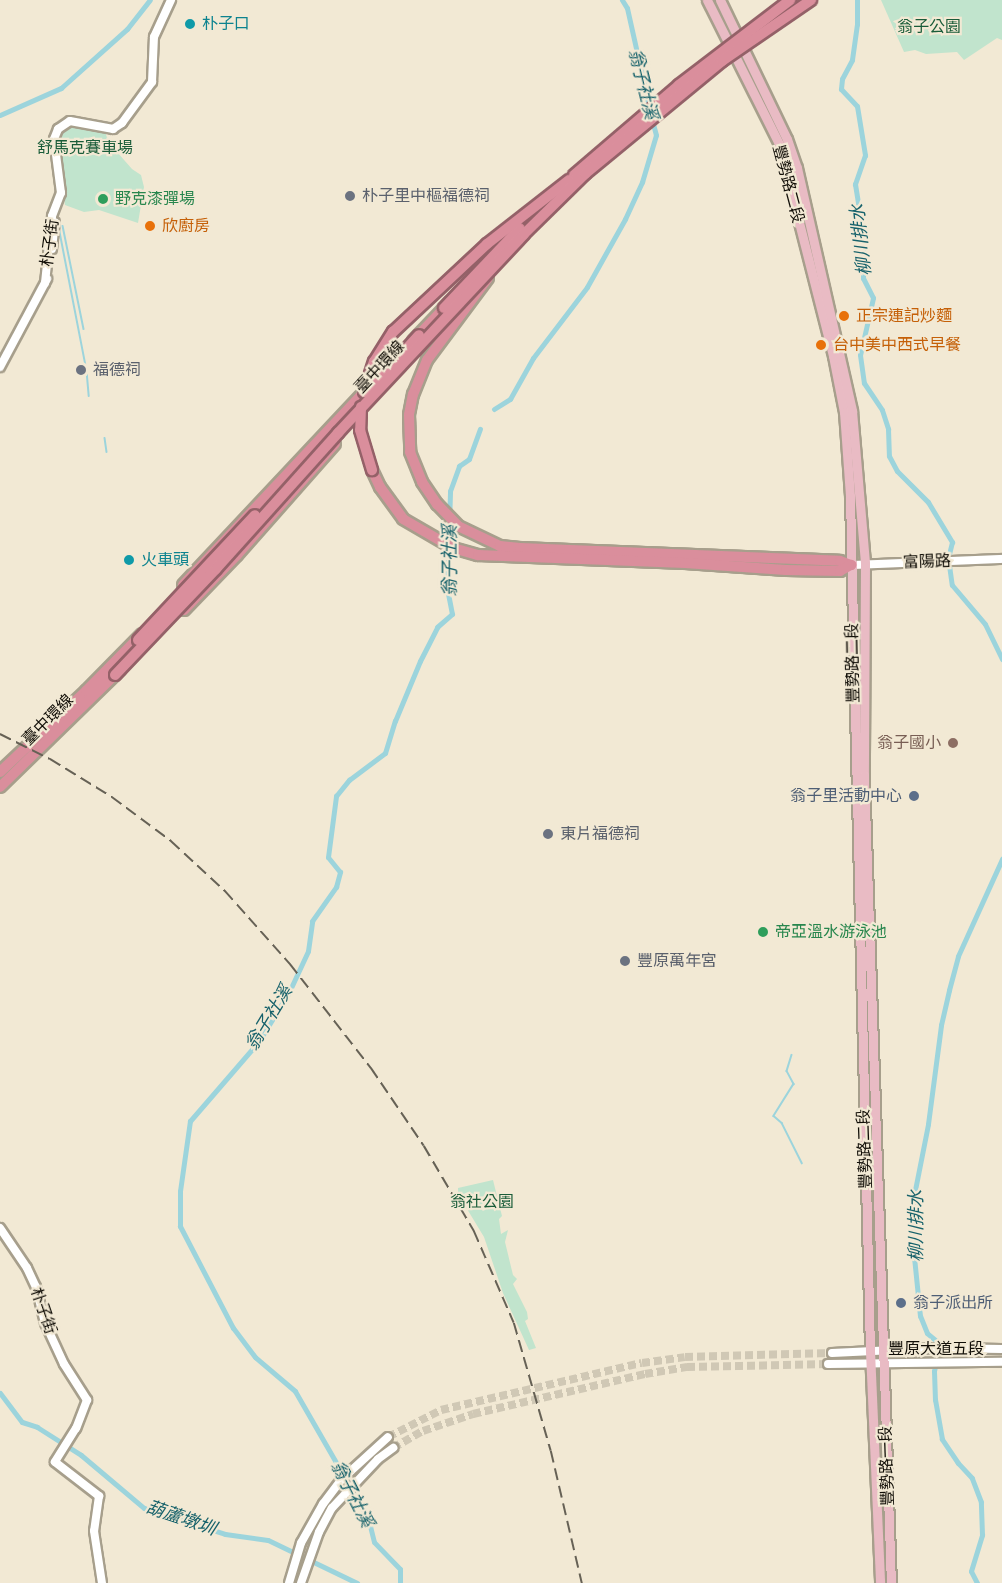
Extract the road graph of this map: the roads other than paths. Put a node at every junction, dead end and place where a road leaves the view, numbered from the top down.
1 (171, 0) edge
2 (707, 0) edge
3 (720, 0) edge
4 (790, 0) edge
5 (811, 0) edge
6 (572, 175) junction
7 (524, 234) junction
8 (0, 367) edge
9 (400, 368) dead end
10 (685, 559) junction
11 (1002, 559) edge
12 (865, 563) junction
13 (851, 565) junction
14 (138, 640) junction
15 (115, 675) junction
16 (0, 772) edge
17 (0, 786) edge
18 (0, 1228) edge
19 (883, 1349) junction
20 (1002, 1349) edge
21 (870, 1351) junction
22 (832, 1353) tunnel mouth
23 (883, 1362) junction
24 (1002, 1362) edge
25 (828, 1364) tunnel mouth
26 (870, 1364) junction
27 (388, 1437) tunnel mouth
28 (393, 1448) tunnel mouth
29 (102, 1583) edge
30 (289, 1583) edge
31 (301, 1583) edge
32 (880, 1583) edge
33 (891, 1583) edge

1 - 8 street, 朴子街
2 - 13 main road, 豐勢路二段
3 - 12 main road, 豐勢路二段
4 - 6 highway, 臺中環線, bridge
5 - 7 highway, 臺中環線, bridge
6 - 10 highway, bridge
6 - 14 highway, 臺中環線, bridge
6 - 14 highway, bridge
7 - 10 highway, bridge
7 - 15 highway, 臺中環線, bridge
9 - 15 highway, bridge
10 - 13 highway
11 - 12 street, 富陽路
12 - 13 street, 富陽路
12 - 19 main road, 豐勢路二段
13 - 21 main road, 豐勢路二段
14 - 16 highway, 臺中環線
15 - 17 highway, 臺中環線
18 - 29 street, 朴子街
19 - 20 street, 豐原大道五段
19 - 21 street, 豐原大道五段
19 - 23 main road, 豐勢路一段
21 - 22 street, 豐原大道五段
21 - 26 main road, 豐勢路一段
23 - 24 street, 豐原大道五段
23 - 26 street, 豐原大道五段
23 - 33 main road, 豐勢路一段
25 - 26 street, 豐原大道五段
26 - 32 main road, 豐勢路一段
27 - 30 street
28 - 31 street

